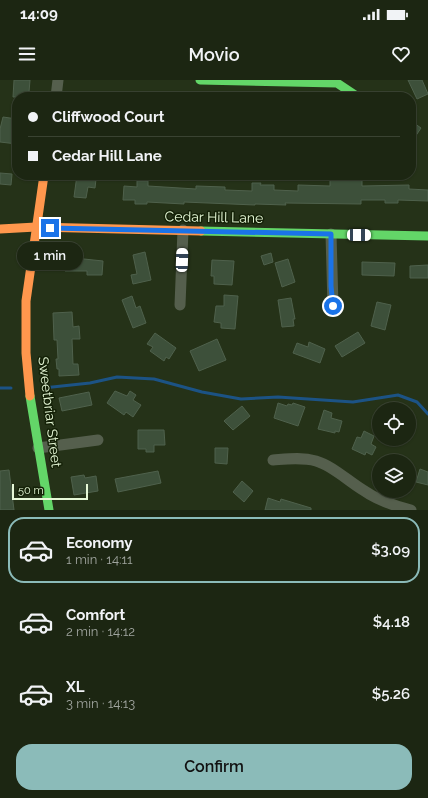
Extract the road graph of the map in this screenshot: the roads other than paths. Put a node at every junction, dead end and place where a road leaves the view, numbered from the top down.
1 (58, 80) edge
2 (200, 80) edge
3 (57, 92) edge
4 (350, 92) edge
5 (43, 180) edge
6 (36, 227) junction
7 (0, 229) edge
8 (183, 230) junction
9 (331, 234) junction
10 (428, 236) edge
11 (180, 305) dead end
12 (333, 306) dead end
13 (98, 440) dead end
14 (38, 448) junction
15 (273, 460) dead end
16 (49, 510) edge
17 (411, 510) edge

1 - 3 street
2 - 4 street
5 - 6 street, Sweetbriar Street
6 - 7 street, Cedar Hill Lane
6 - 8 street, Cedar Hill Lane
6 - 14 street, Sweetbriar Street
8 - 9 street, Cedar Hill Lane
8 - 11 street
9 - 10 street, Cedar Hill Lane
9 - 12 street
13 - 14 street
14 - 16 street, Sweetbriar Street
15 - 17 street

